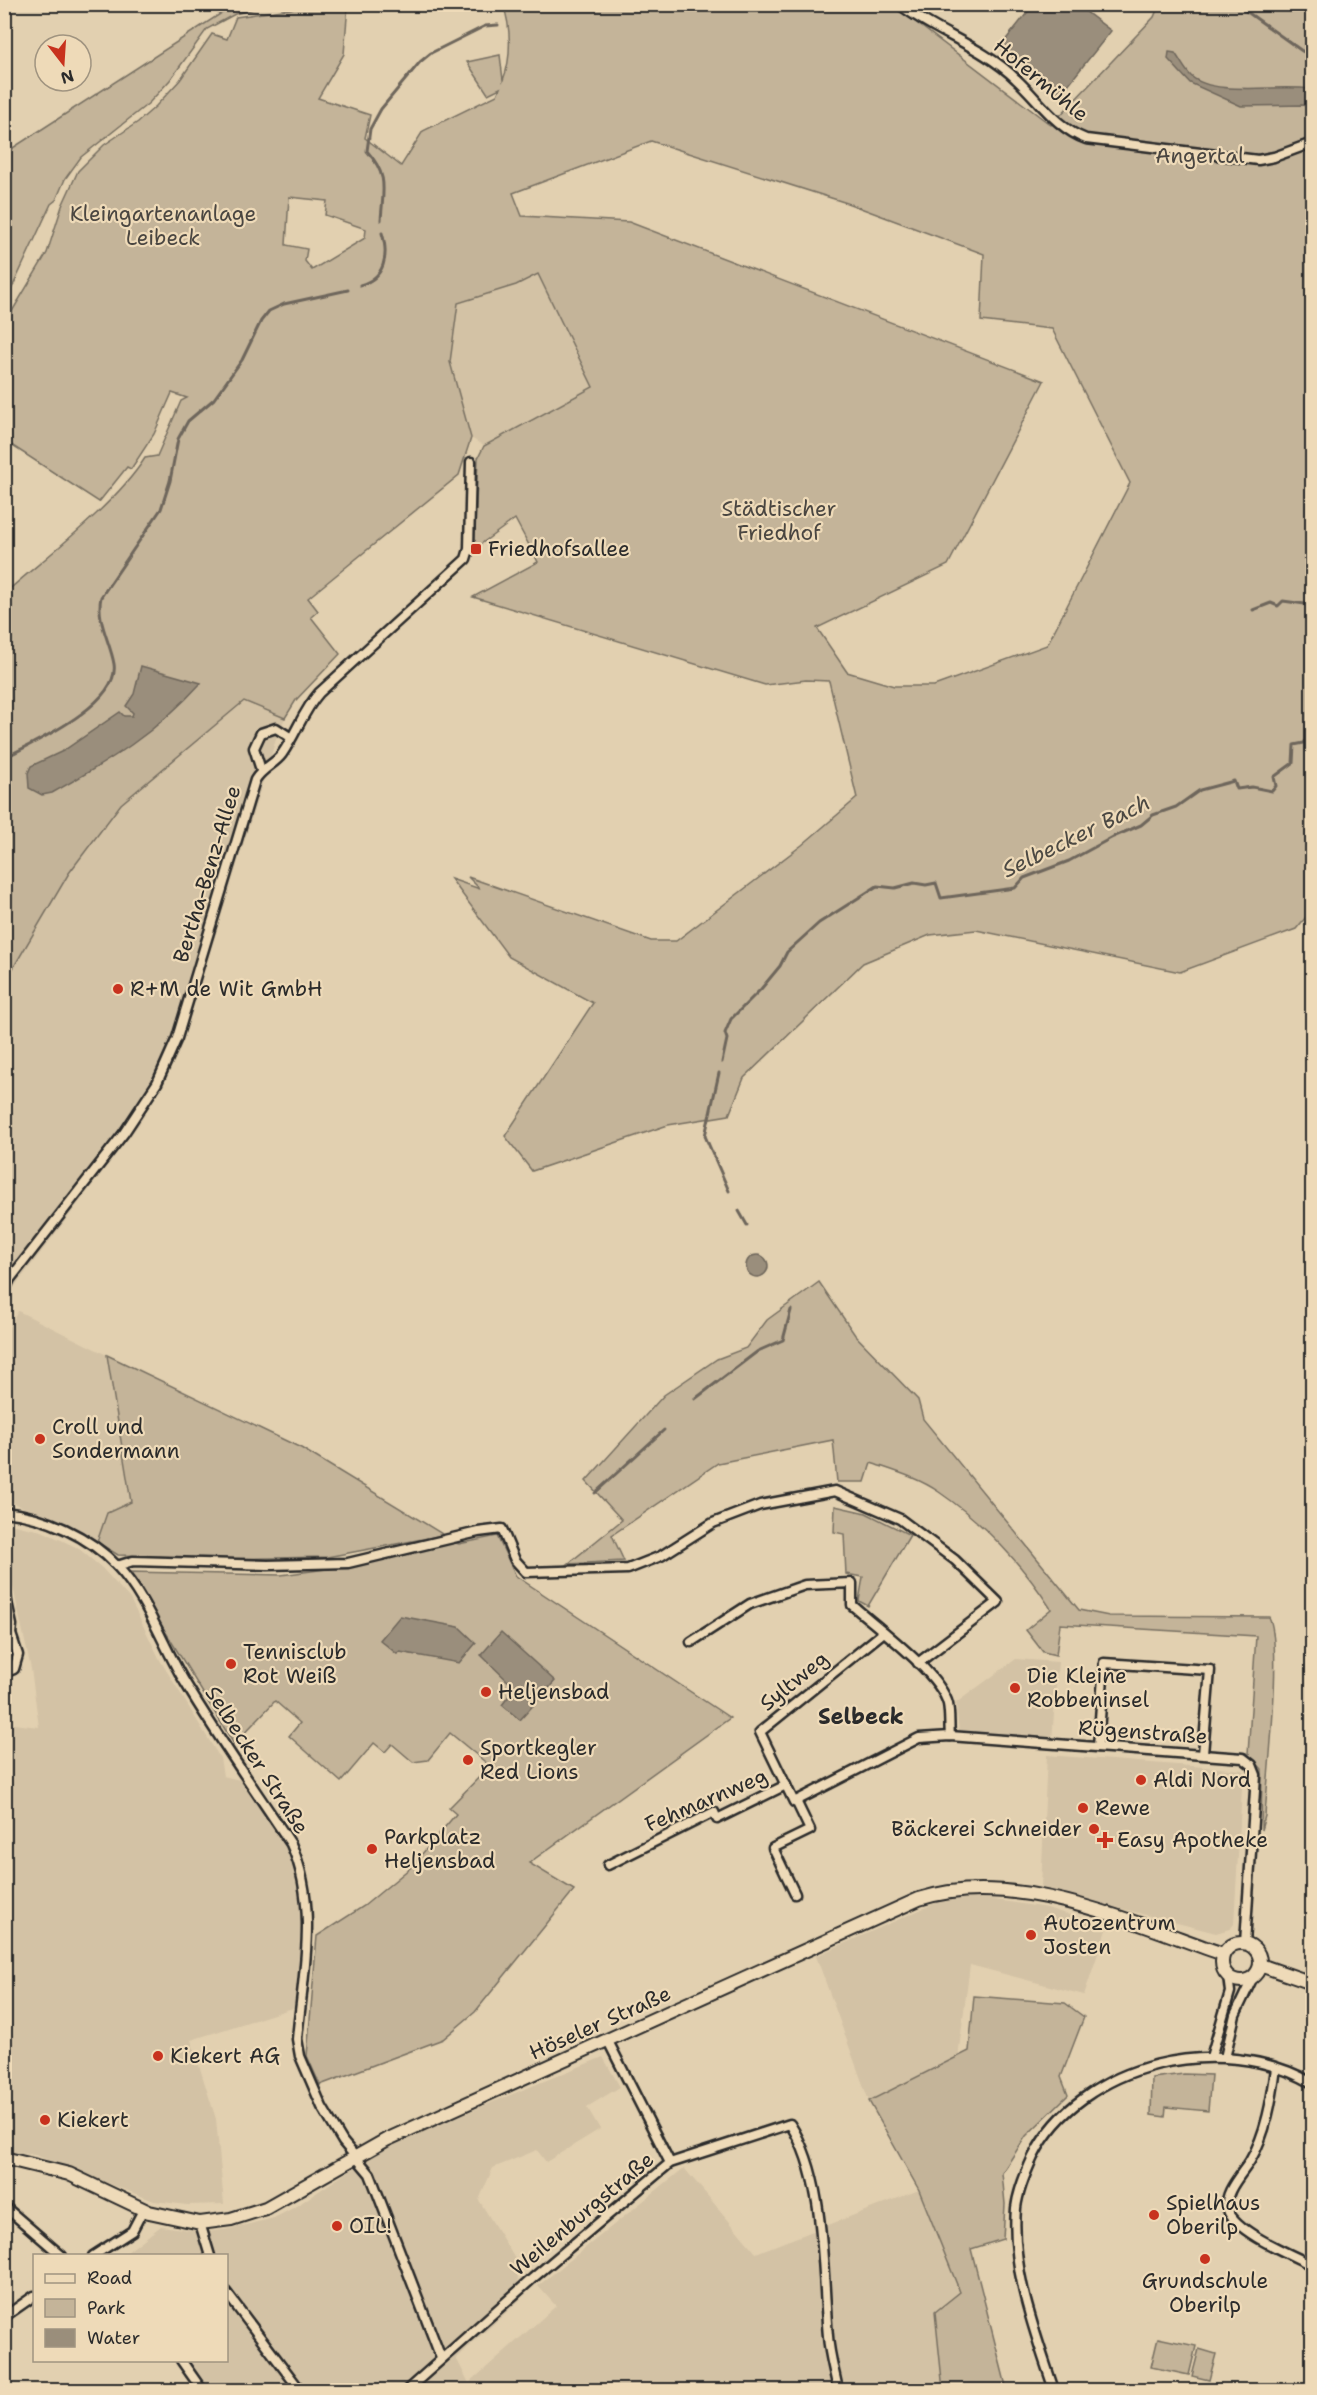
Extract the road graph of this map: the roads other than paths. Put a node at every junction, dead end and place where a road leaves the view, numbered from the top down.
1 (899, 4) edge
2 (1312, 143) edge
3 (471, 462) dead end
4 (290, 737) junction
5 (261, 770) junction
6 (4, 1292) edge
7 (4, 1512) edge
8 (117, 1566) junction
9 (4, 1588) edge
10 (884, 1632) junction
11 (8, 1637) edge
12 (691, 1642) dead end
13 (918, 1663) junction
14 (4, 1673) edge
15 (950, 1736) junction
16 (1098, 1747) junction
17 (1203, 1754) junction
18 (786, 1785) junction
19 (795, 1802) junction
20 (608, 1865) dead end
21 (795, 1894) dead end
22 (1245, 1943) junction
23 (1223, 1954) junction
24 (1260, 1965) junction
25 (1228, 1977) junction
26 (1253, 1977) junction
27 (1312, 1983) edge
28 (608, 2041) junction
29 (1218, 2057) junction
30 (1276, 2068) junction
31 (1312, 2083) edge
32 (354, 2157) junction
33 (4, 2158) edge
34 (670, 2163) junction
35 (4, 2206) edge
36 (143, 2210) junction
37 (200, 2223) junction
38 (60, 2254) edge
39 (96, 2254) edge
40 (209, 2254) edge
41 (1312, 2265) edge
42 (228, 2295) edge
43 (33, 2297) edge
44 (4, 2317) edge
45 (441, 2358) junction
46 (182, 2362) edge
47 (202, 2391) edge
48 (300, 2391) edge
49 (407, 2391) edge
50 (838, 2391) edge
51 (1054, 2391) edge

1 - 2 street, Hofermühle
3 - 4 street, Bertha-Benz-Allee
4 - 5 street, Bertha-Benz-Allee
4 - 5 street
5 - 6 street, Bertha-Benz-Allee
7 - 8 street, Selbecker Straße
8 - 13 street
8 - 32 street, Selbecker Straße
9 - 11 street
10 - 12 street
10 - 13 street
10 - 18 street, Syltweg
11 - 14 street
13 - 15 street
15 - 16 street, Rügenstraße
15 - 19 street, Rügenstraße
16 - 17 street, Rügenstraße
16 - 17 street
17 - 22 street, Rügenstraße
18 - 19 street, Syltweg
18 - 20 street, Fehmarnweg
19 - 21 street, Syltweg
22 - 23 main road
22 - 24 main road
23 - 25 main road
23 - 28 main road, Höseler Straße
24 - 26 main road
24 - 27 main road
25 - 26 main road
25 - 29 street
26 - 29 street
28 - 32 main road, Höseler Straße
28 - 34 street
29 - 30 street
29 - 51 street
30 - 31 street
30 - 41 street
32 - 37 main road, Höseler Straße
32 - 45 street, Selbecker Straße
33 - 36 main road, Höseler Straße
34 - 45 street, Weilenburgstraße
34 - 50 street, Weilenburgstraße
35 - 38 street
36 - 37 main road, Höseler Straße
36 - 39 street
37 - 40 street
42 - 48 street
43 - 44 street
45 - 49 street, Weilenburgstraße
46 - 47 street

